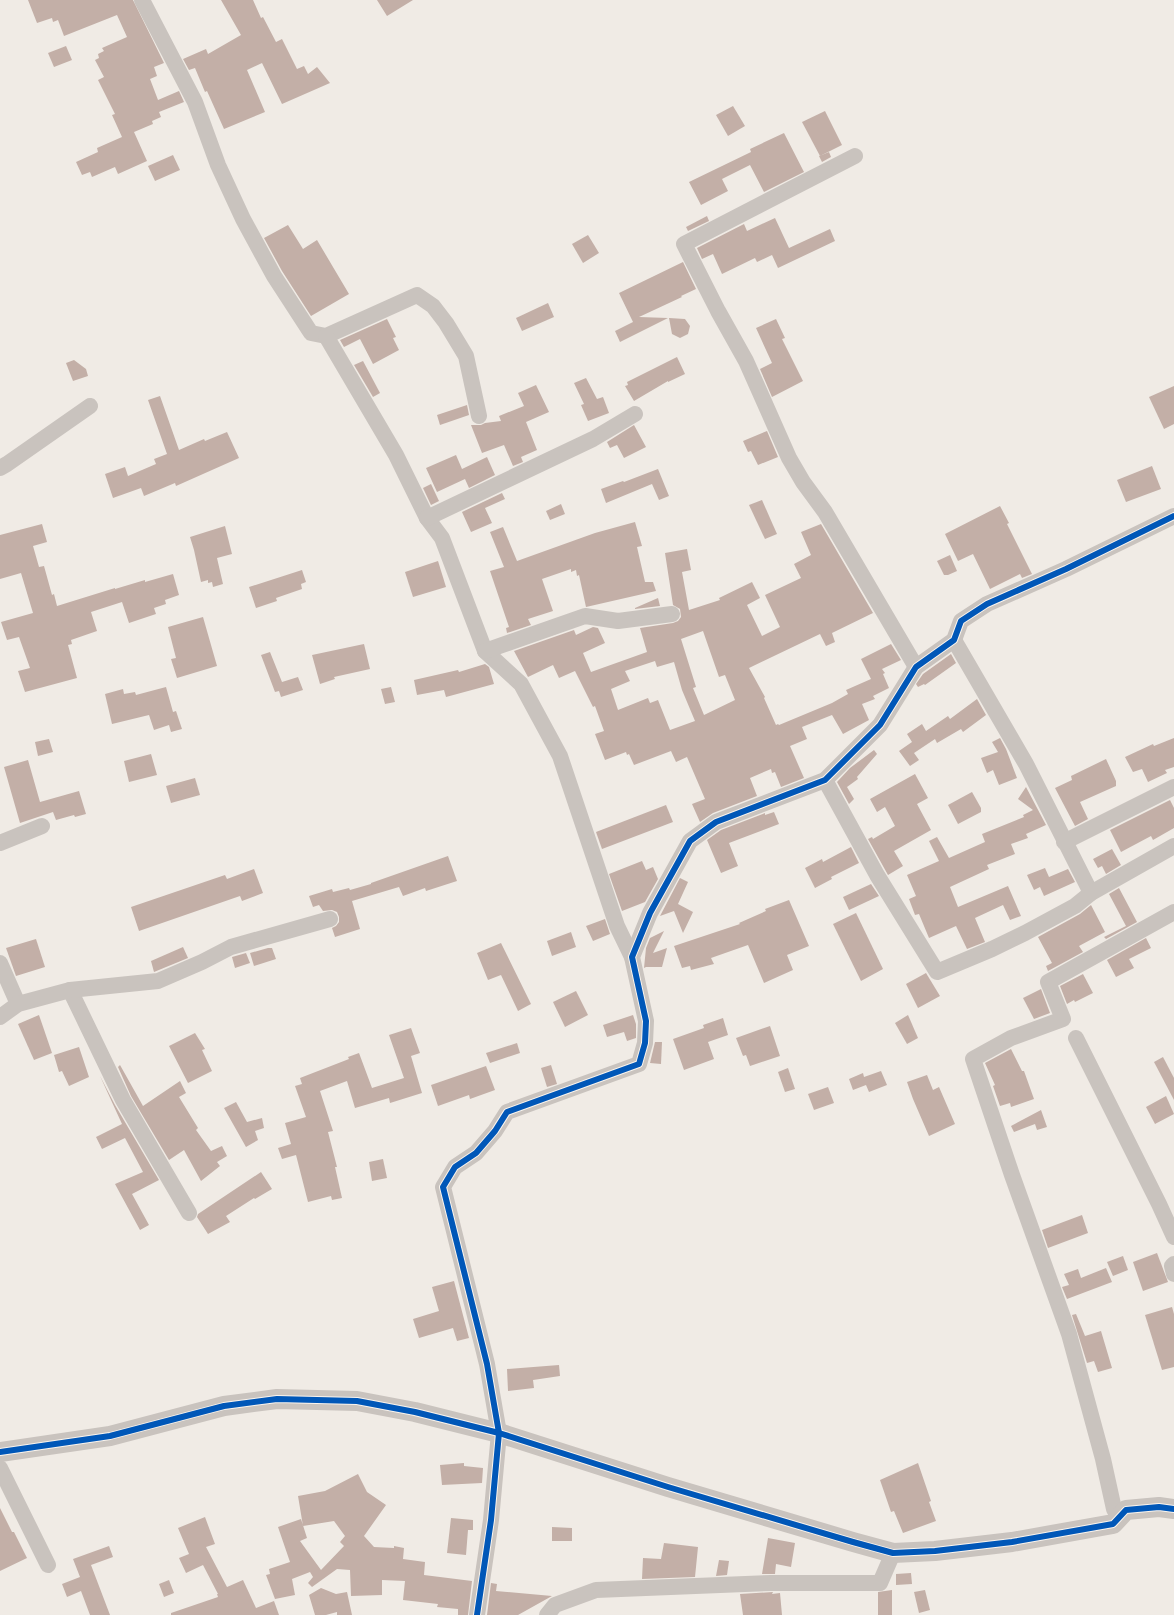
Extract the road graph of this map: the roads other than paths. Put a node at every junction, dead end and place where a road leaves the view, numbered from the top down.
1 (142, 0) edge
2 (855, 156) dead end
3 (326, 336) junction
4 (90, 406) dead end
5 (635, 414) dead end
6 (479, 416) dead end
7 (0, 468) edge
8 (1174, 516) edge
9 (427, 518) junction
10 (672, 614) dead end
11 (954, 640) junction
12 (485, 651) junction
13 (916, 667) junction
14 (825, 780) junction
15 (1174, 787) edge
16 (42, 826) dead end
17 (1064, 842) junction
18 (0, 843) edge
19 (1174, 846) edge
20 (1091, 893) junction
21 (1174, 912) edge
22 (330, 919) dead end
23 (632, 957) junction
24 (0, 963) edge
25 (70, 990) junction
26 (18, 1004) junction
27 (0, 1017) edge
28 (1076, 1038) dead end
29 (189, 1213) dead end
30 (1174, 1236) edge
31 (1174, 1264) edge
32 (1174, 1274) edge
33 (499, 1433) junction
34 (0, 1452) edge
35 (0, 1468) edge
36 (1174, 1509) edge
37 (1118, 1518) junction
38 (893, 1553) junction
39 (48, 1565) dead end
40 (477, 1615) edge
41 (547, 1615) edge

1 - 3 street
2 - 13 street
3 - 6 street
3 - 9 street
4 - 7 street
5 - 9 street
8 - 11 street
9 - 12 street
10 - 12 street
11 - 13 street
11 - 17 street
12 - 23 street
13 - 14 street
14 - 20 street
14 - 23 street
15 - 17 street
16 - 18 street
17 - 20 street
19 - 20 street
21 - 37 street
22 - 25 street
23 - 33 street
24 - 26 street
25 - 26 street
25 - 29 street
26 - 27 street
28 - 30 street
31 - 32 street
33 - 34 street
33 - 38 street
33 - 40 street
35 - 39 street
36 - 37 street
37 - 38 street
38 - 41 street

